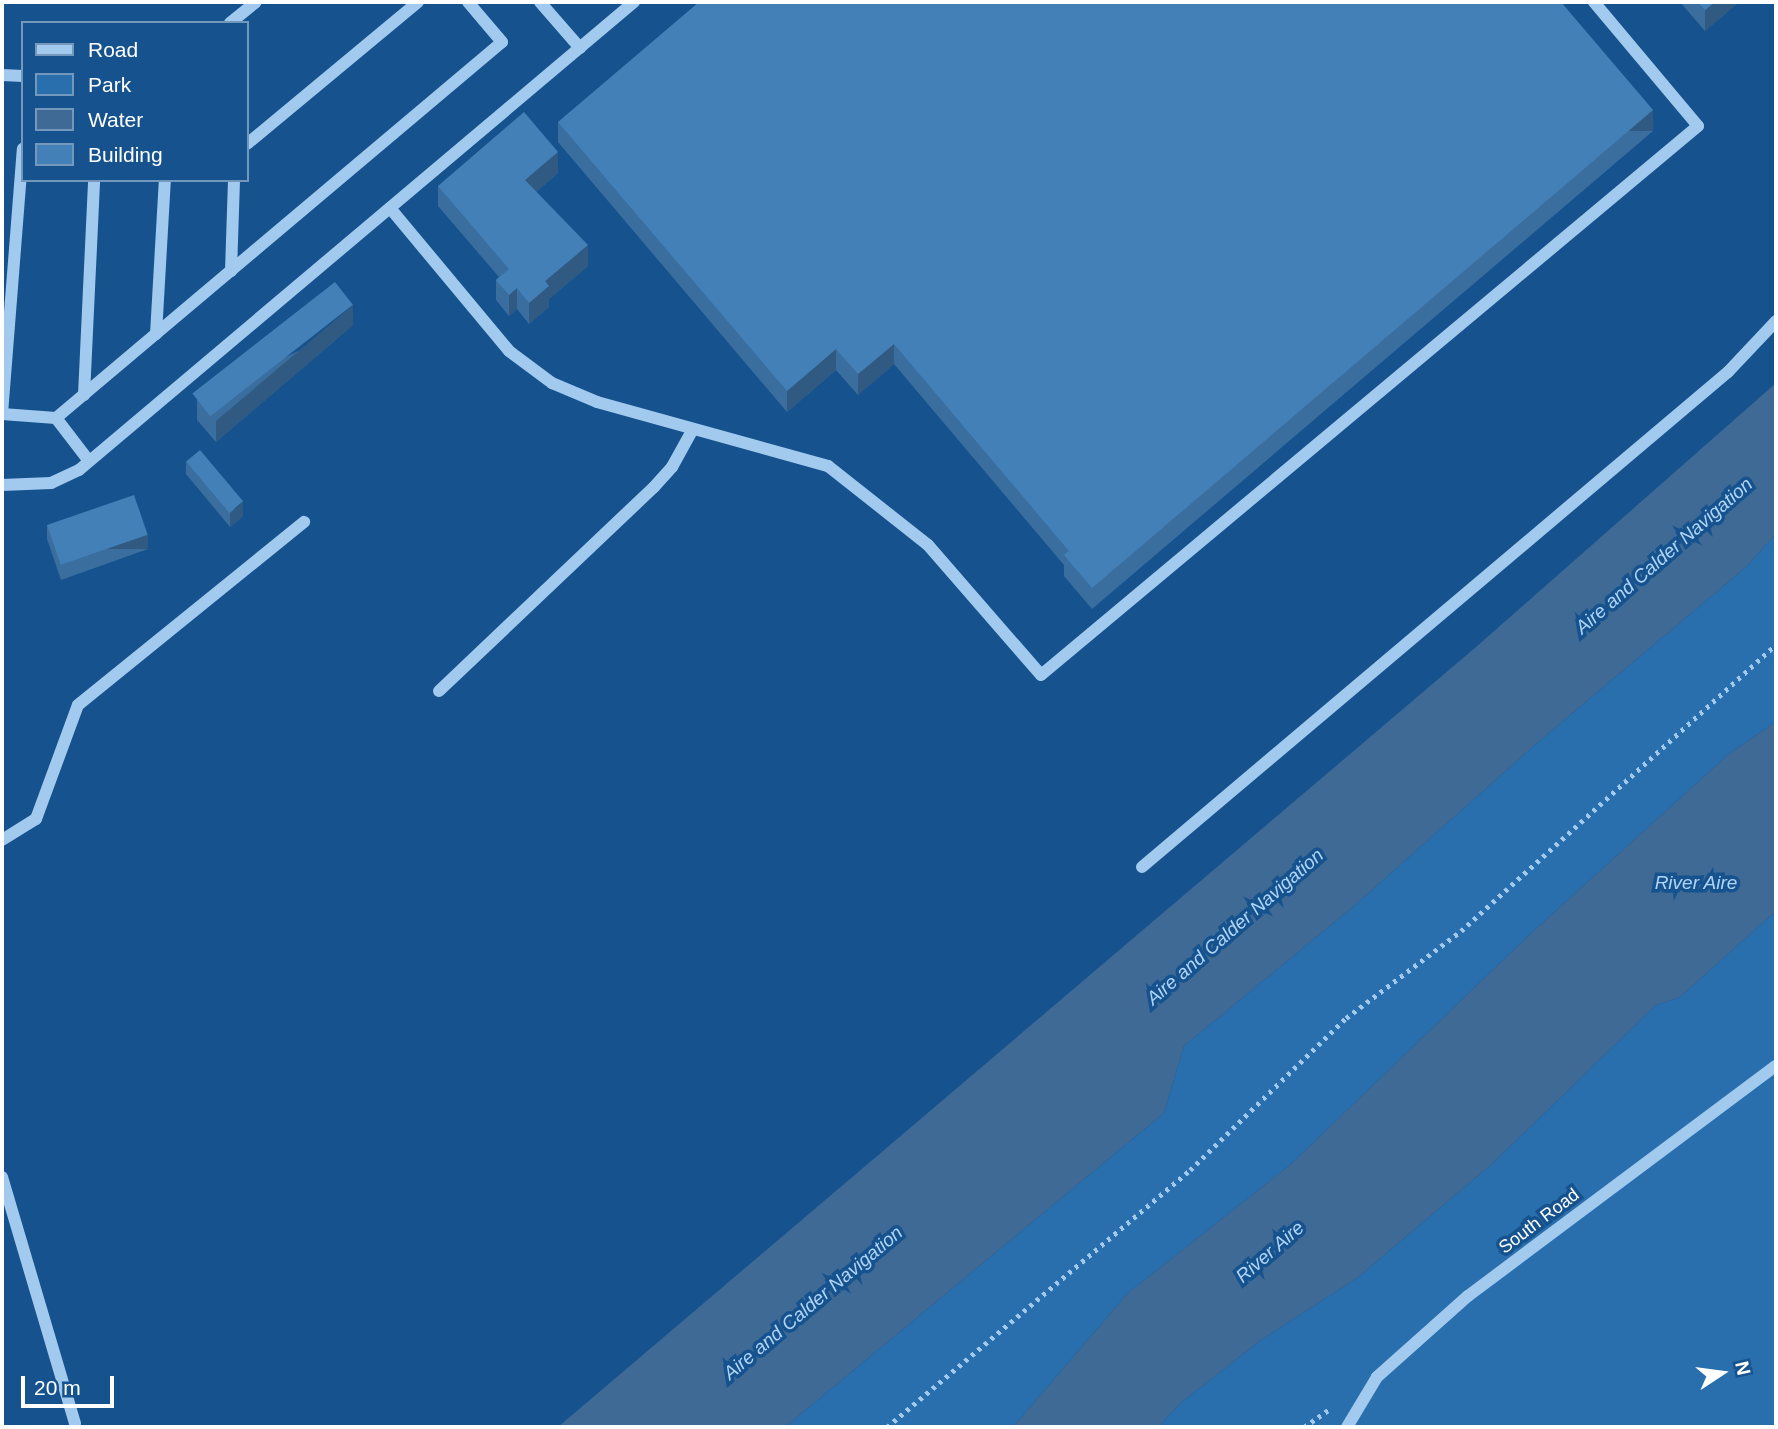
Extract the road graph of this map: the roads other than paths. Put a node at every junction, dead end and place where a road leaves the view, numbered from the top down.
1 (256, 2) edge
2 (418, 2) edge
3 (468, 2) edge
4 (540, 2) edge
5 (634, 2) edge
6 (1594, 2) edge
7 (232, 21) edge
8 (580, 48) junction
9 (2, 75) edge
10 (21, 76) edge
11 (248, 143) edge
12 (21, 174) edge
13 (94, 182) edge
14 (165, 182) edge
15 (234, 182) edge
16 (390, 208) junction
17 (231, 271) junction
18 (1776, 321) edge
19 (156, 334) junction
20 (83, 395) junction
21 (2, 414) edge
22 (56, 418) junction
23 (693, 429) junction
24 (89, 461) junction
25 (2, 485) edge
26 (304, 522) dead end
27 (439, 691) dead end
28 (2, 840) edge
29 (1142, 867) dead end
30 (1776, 1066) edge
31 (2, 1177) edge
32 (75, 1423) dead end
33 (1347, 1427) edge

1 - 7 lane
2 - 11 lane
3 - 17 lane
4 - 8 lane
5 - 8 lane
6 - 23 lane
8 - 16 lane
9 - 10 lane
12 - 21 lane
13 - 20 lane
14 - 19 lane
15 - 17 lane
16 - 23 lane
16 - 24 lane
17 - 19 lane
18 - 29 lane
19 - 20 lane
20 - 22 lane
21 - 22 lane
22 - 24 lane
23 - 27 lane
24 - 25 lane
26 - 28 lane
30 - 33 lane, South Road
31 - 32 lane

